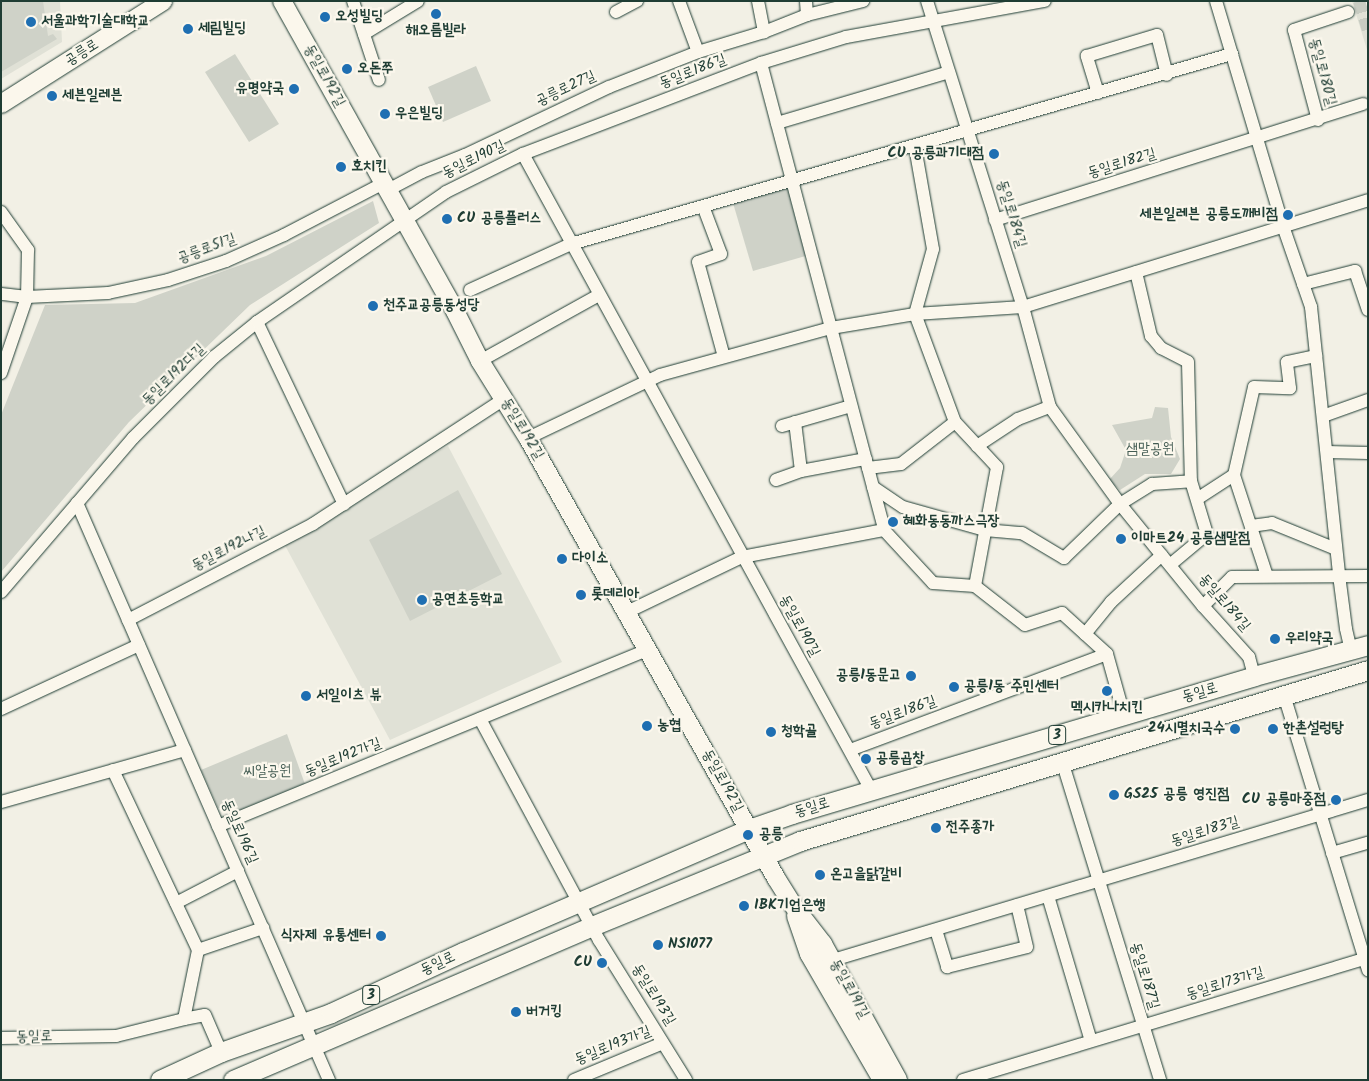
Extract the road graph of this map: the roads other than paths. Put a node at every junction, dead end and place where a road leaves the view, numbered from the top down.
1 (163, 1) edge
2 (282, 1) edge
3 (353, 1) edge
4 (418, 1) edge
5 (636, 1) edge
6 (679, 1) edge
7 (758, 1) edge
8 (806, 1) edge
9 (863, 1) edge
10 (927, 1) edge
11 (1044, 1) edge
12 (1216, 1) edge
13 (616, 12) dead end
14 (1348, 12) dead end
15 (807, 15) junction
16 (932, 20) junction
17 (764, 32) junction
18 (364, 34) junction
19 (698, 52) junction
20 (1232, 54) junction
21 (761, 63) junction
22 (949, 72) junction
23 (1167, 75) junction
24 (379, 80) dead end
25 (1098, 93) junction
26 (1, 104) edge
27 (1362, 104) dead end
28 (1318, 120) junction
29 (777, 123) junction
30 (969, 130) junction
31 (1258, 139) junction
32 (915, 147) junction
33 (523, 154) junction
34 (792, 181) junction
35 (386, 187) junction
36 (1368, 200) edge
37 (703, 206) junction
38 (1, 212) edge
39 (404, 219) junction
40 (995, 220) junction
41 (1283, 226) junction
42 (571, 244) junction
43 (1136, 272) junction
44 (1303, 284) junction
45 (470, 290) dead end
46 (1, 294) edge
47 (599, 295) junction
48 (27, 297) junction
49 (1023, 307) junction
50 (1368, 310) edge
51 (916, 314) junction
52 (257, 322) junction
53 (831, 328) junction
54 (1316, 356) junction
55 (724, 357) junction
56 (480, 361) junction
57 (1, 373) edge
58 (646, 382) junction
59 (504, 399) junction
60 (1368, 400) edge
61 (852, 406) junction
62 (1050, 407) junction
63 (1323, 416) junction
64 (955, 422) junction
65 (528, 438) junction
66 (978, 446) junction
67 (1327, 452) junction
68 (1368, 453) edge
69 (867, 463) junction
70 (801, 471) junction
71 (1234, 475) junction
72 (776, 480) dead end
73 (1190, 481) junction
74 (873, 488) junction
75 (1197, 499) junction
76 (77, 503) junction
77 (344, 504) junction
78 (1120, 504) junction
79 (1251, 526) junction
80 (884, 530) junction
81 (985, 530) junction
82 (1336, 549) junction
83 (742, 557) junction
84 (1166, 560) junction
85 (1339, 575) junction
86 (1267, 576) junction
87 (1368, 576) edge
88 (975, 586) junction
89 (1, 592) edge
90 (1203, 606) junction
91 (627, 612) junction
92 (128, 620) junction
93 (1085, 634) junction
94 (139, 645) junction
95 (1360, 648) edge
96 (648, 650) junction
97 (1108, 654) junction
98 (1368, 670) edge
99 (1254, 676) junction
100 (1284, 695) junction
101 (1, 709) edge
102 (1124, 715) junction
103 (480, 719) junction
104 (185, 750) junction
105 (850, 750) junction
106 (1062, 761) junction
107 (113, 770) junction
108 (871, 790) junction
109 (1368, 800) edge
110 (1, 802) edge
111 (1321, 814) junction
112 (218, 826) junction
113 (748, 829) junction
114 (1368, 843) edge
115 (1332, 853) junction
116 (763, 855) junction
117 (238, 871) junction
118 (1098, 881) junction
119 (1048, 896) junction
120 (176, 903) junction
121 (580, 904) junction
122 (792, 904) junction
123 (1017, 905) junction
124 (592, 926) junction
125 (263, 928) junction
126 (936, 930) junction
127 (198, 950) junction
128 (833, 960) junction
129 (1367, 962) edge
130 (184, 1019) junction
131 (304, 1023) junction
132 (1143, 1026) junction
133 (1, 1038) edge
134 (1092, 1041) junction
135 (664, 1043) junction
136 (314, 1045) junction
137 (221, 1052) junction
138 (160, 1080) edge
139 (233, 1080) edge
140 (329, 1080) edge
141 (574, 1080) edge
142 (686, 1080) edge
143 (882, 1080) edge
144 (891, 1080) edge
145 (898, 1080) edge
146 (963, 1080) edge
147 (1160, 1080) edge

1 - 26 main road, 공릉로
2 - 35 main road, 동일로192길
3 - 18 street
4 - 18 street
5 - 13 street
6 - 19 street
7 - 17 street
8 - 15 street
9 - 15 street, 공릉로27길
10 - 16 street, 동일로184길
11 - 16 street
12 - 20 street
14 - 28 street, 동일로180길
15 - 17 street, 공릉로27길
16 - 21 street
16 - 22 street, 동일로184길
17 - 19 street, 공릉로27길
18 - 24 street
19 - 35 street, 공릉로27길
20 - 23 street
20 - 31 street
21 - 29 street
21 - 33 street, 동일로186길
22 - 29 street
22 - 30 street, 동일로184길
23 - 25 street
23 - 25 street
25 - 30 street
27 - 28 street, 동일로180길
28 - 31 street, 동일로180길
29 - 34 street
30 - 32 street
30 - 40 street, 동일로184길
31 - 40 street, 동일로182길
31 - 41 street
32 - 34 street
32 - 51 street
33 - 39 street, 동일로190길
33 - 42 street, 동일로190길
34 - 37 street
34 - 53 street
35 - 39 main road, 동일로192길
35 - 48 street, 공릉로51길
36 - 41 street
37 - 42 street
37 - 55 street
38 - 48 street
39 - 52 street, 동일로192다길
39 - 56 main road, 동일로192길
40 - 49 street, 동일로184길
41 - 43 street
41 - 44 street
42 - 45 street
42 - 47 street, 동일로190길
43 - 49 street
43 - 73 street
44 - 50 street
44 - 54 street
46 - 48 street, 공릉로51길
47 - 56 street
47 - 58 street, 동일로190길
48 - 57 street
49 - 51 street
49 - 62 street, 동일로184길
51 - 53 street
51 - 64 street
52 - 76 street, 동일로192다길
52 - 77 street
53 - 55 street
53 - 61 street
54 - 63 street
54 - 71 street
55 - 58 street
56 - 59 main road, 동일로192길
58 - 65 street
58 - 83 street, 동일로190길
59 - 65 main road, 동일로192길
59 - 77 street, 동일로192나길
60 - 63 street
61 - 69 street
61 - 70 street
62 - 66 street
62 - 78 street, 동일로184길
63 - 67 street
64 - 66 street
64 - 69 street
65 - 91 main road, 동일로192길
66 - 81 street
67 - 68 street
67 - 82 street
69 - 70 street
69 - 74 street
70 - 72 street
71 - 75 street
71 - 79 street
73 - 75 street
73 - 78 street
74 - 80 street
74 - 81 street
75 - 84 street
76 - 89 street, 동일로192다길
76 - 92 street, 동일로196길
77 - 92 street, 동일로192나길
78 - 81 street
78 - 84 street, 동일로184길
79 - 82 street
79 - 86 street
80 - 83 street
80 - 88 street
81 - 88 street
82 - 85 street
83 - 91 street
83 - 105 street, 동일로190길
84 - 90 street, 동일로184길
84 - 93 street
85 - 86 street
85 - 87 street
85 - 95 street
86 - 90 street
88 - 93 street
90 - 99 street, 동일로184길
91 - 96 main road, 동일로192길
92 - 94 street, 동일로196길
93 - 97 street
94 - 101 street
94 - 104 street, 동일로196길
95 - 99 main road, 동일로 / 3
96 - 103 street, 동일로192가길
96 - 113 main road, 동일로192길
97 - 102 street
97 - 105 street, 동일로186길
98 - 100 main road, 동일로 / 3
99 - 102 main road, 동일로 / 3
100 - 106 main road, 동일로 / 3
100 - 111 street
102 - 108 main road, 동일로 / 3
103 - 112 street, 동일로192가길
103 - 121 street
104 - 107 street
104 - 112 street, 동일로196길
105 - 108 street, 동일로190길
106 - 116 main road, 동일로 / 3
106 - 118 street, 동일로187길
107 - 110 street
107 - 120 street
108 - 113 main road, 동일로 / 3
109 - 111 street, 동일로183길
111 - 115 street
111 - 118 street, 동일로183길
112 - 117 street, 동일로196길
113 - 116 main road, 동일로192길
113 - 121 main road, 동일로 / 3
114 - 115 street
115 - 129 street
116 - 122 main road, 동일로191길
116 - 124 main road, 동일로 / 3
117 - 120 street
117 - 125 street, 동일로196길
118 - 119 street
118 - 132 street, 동일로187길
119 - 123 street
119 - 134 street
120 - 127 street
121 - 124 street
121 - 131 main road, 동일로 / 3
122 - 128 main road, 동일로191길
122 - 143 main road, 동일로191길
122 - 144 main road, 동일로191길
123 - 126 street
123 - 126 street
124 - 135 street, 동일로193길
124 - 136 main road, 동일로 / 3
125 - 127 street
125 - 131 street, 동일로196길
126 - 128 street
127 - 130 street
128 - 145 main road, 동일로191길
129 - 132 street, 동일로173가길
130 - 133 street, 동일로
130 - 137 street, 동일로
131 - 136 street, 동일로196길
131 - 137 main road, 동일로 / 3
132 - 134 street, 동일로173가길
132 - 147 street, 동일로187길
134 - 146 street, 동일로173가길
135 - 141 street, 동일로193가길
135 - 142 street, 동일로193길
136 - 139 main road, 동일로 / 3
136 - 140 street, 동일로196길
137 - 138 main road, 동일로 / 3

